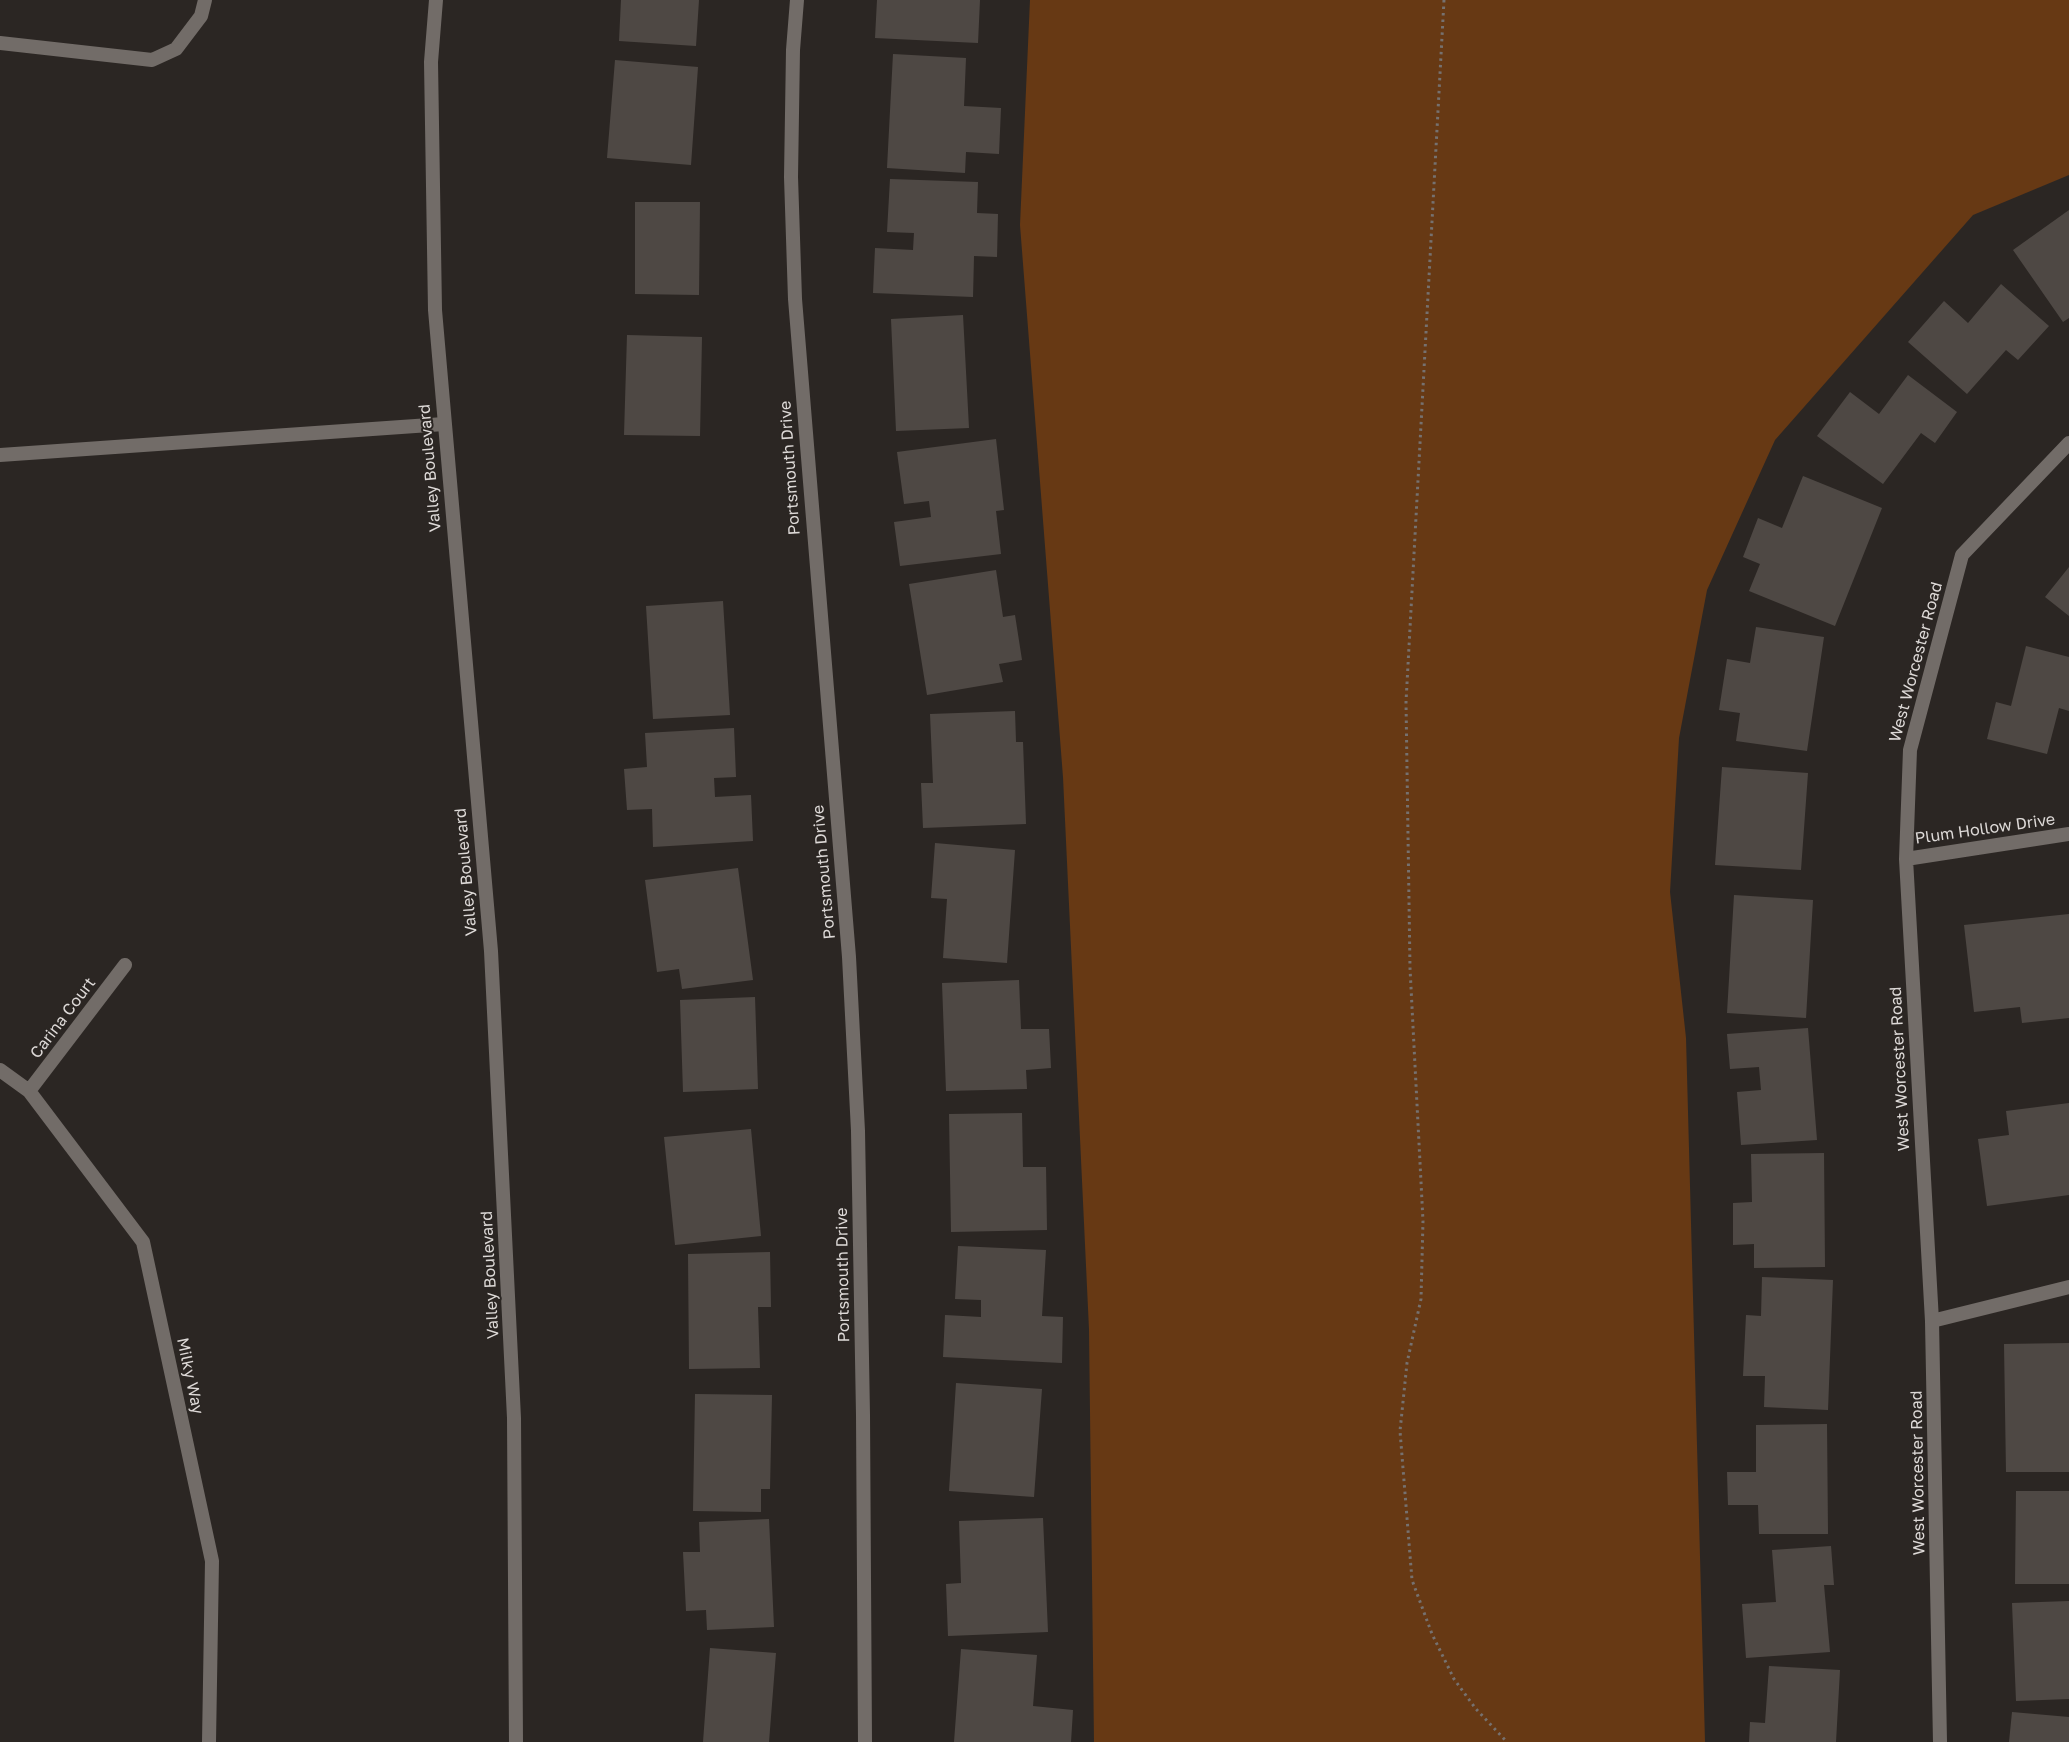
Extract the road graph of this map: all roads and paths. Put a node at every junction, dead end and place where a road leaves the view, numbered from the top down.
1 (205, 0) edge
2 (436, 0) edge
3 (797, 0) edge
4 (1444, 0) edge
5 (0, 43) edge
6 (444, 424) junction
7 (2069, 443) edge
8 (0, 454) edge
9 (2069, 834) edge
10 (1906, 858) junction
11 (125, 965) dead end
12 (0, 1070) edge
13 (29, 1091) junction
14 (2069, 1287) edge
15 (1932, 1321) junction
16 (209, 1742) edge
17 (516, 1742) edge
18 (865, 1742) edge
19 (1507, 1742) edge
20 (1940, 1742) edge

1 - 5 street
2 - 6 street, Valley Boulevard
3 - 18 street, Portsmouth Drive
4 - 19 path
6 - 8 street
6 - 17 street, Valley Boulevard
7 - 10 street, West Worcester Road
9 - 10 street, Plum Hollow Drive
10 - 15 street, West Worcester Road
11 - 13 street, Carina Court
12 - 13 street, Milky Way
13 - 16 street, Milky Way
14 - 15 street
15 - 20 street, West Worcester Road

